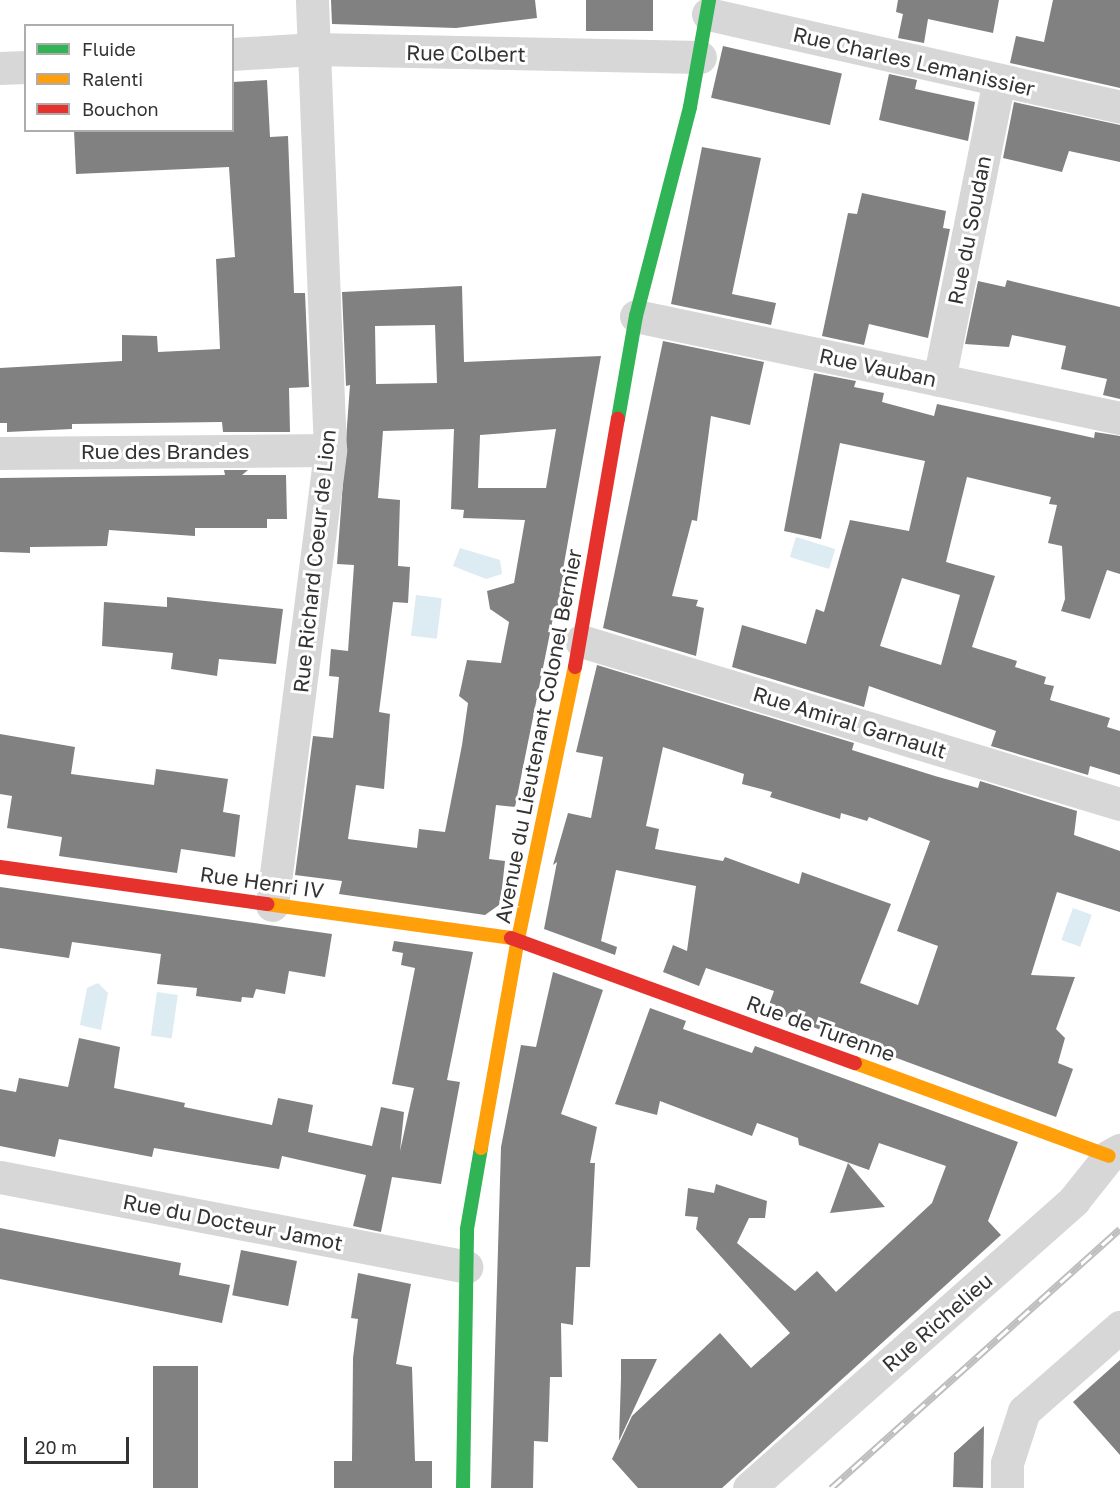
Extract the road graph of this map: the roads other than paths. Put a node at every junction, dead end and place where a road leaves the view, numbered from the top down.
1 (312, 0) edge
2 (709, 7) edge
3 (314, 50) junction
4 (234, 54) edge
5 (700, 57) junction
6 (24, 67) edge
7 (0, 68) edge
8 (999, 80) junction
9 (1120, 107) edge
10 (636, 316) junction
11 (939, 380) junction
12 (1120, 418) edge
13 (330, 450) junction
14 (0, 453) edge
15 (581, 641) junction
16 (1120, 804) edge
17 (0, 867) edge
18 (272, 905) junction
19 (518, 939) junction
20 (1115, 1154) edge
21 (0, 1177) edge
22 (465, 1267) junction
23 (1120, 1327) edge
24 (463, 1488) edge
25 (749, 1488) edge
26 (1006, 1488) edge

1 - 3 street, Rue Richard Coeur de Lion
2 - 5 street, Avenue du Lieutenant Colonel Bernier
2 - 8 street, Rue Charles Lemanissier
3 - 4 street, Rue Colbert
3 - 5 street, Rue Colbert
3 - 13 street, Rue Richard Coeur de Lion
5 - 10 street, Avenue du Lieutenant Colonel Bernier
6 - 7 street
8 - 9 street, Rue Charles Lemanissier
8 - 11 street, Rue du Soudan
10 - 11 street, Rue Vauban
10 - 15 street, Avenue du Lieutenant Colonel Bernier
11 - 12 street, Rue Vauban
13 - 14 street, Rue des Brandes
13 - 18 street, Rue Richard Coeur de Lion
15 - 16 street, Rue Amiral Garnault
15 - 19 street, Avenue du Lieutenant Colonel Bernier
17 - 18 street, Rue Henri IV
18 - 19 street, Rue Henri IV
19 - 20 street, Rue de Turenne
19 - 22 street, Avenue du Lieutenant Colonel Bernier
20 - 25 street, Rue Richelieu
21 - 22 street, Rue du Docteur Jamot
22 - 24 street, Avenue du Lieutenant Colonel Bernier
23 - 26 street

